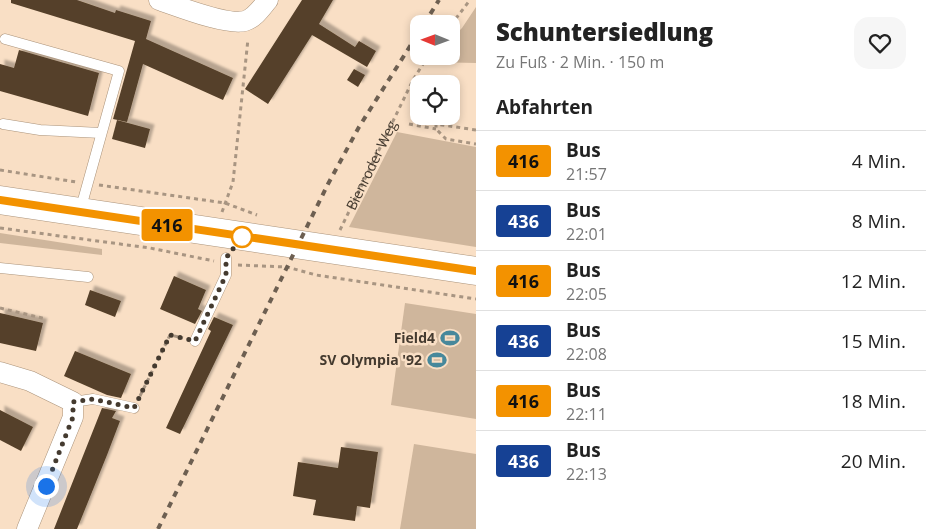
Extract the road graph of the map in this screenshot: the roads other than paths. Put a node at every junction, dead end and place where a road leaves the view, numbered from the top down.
1 (158, 0) edge
2 (268, 0) edge
3 (4, 38) dead end
4 (3, 124) dead end
5 (101, 133) junction
6 (0, 200) edge
7 (80, 212) junction
8 (226, 261) road end
9 (0, 268) edge
10 (476, 271) edge
11 (88, 276) dead end
12 (195, 341) road end
13 (0, 372) edge
14 (73, 402) junction
15 (134, 408) road end
16 (27, 529) edge

1 - 2 street
3 - 5 lane
4 - 5 lane
5 - 7 lane
6 - 7 main road
7 - 10 main road
8 - 12 lane
9 - 11 lane
13 - 14 street
14 - 15 lane
14 - 16 street

